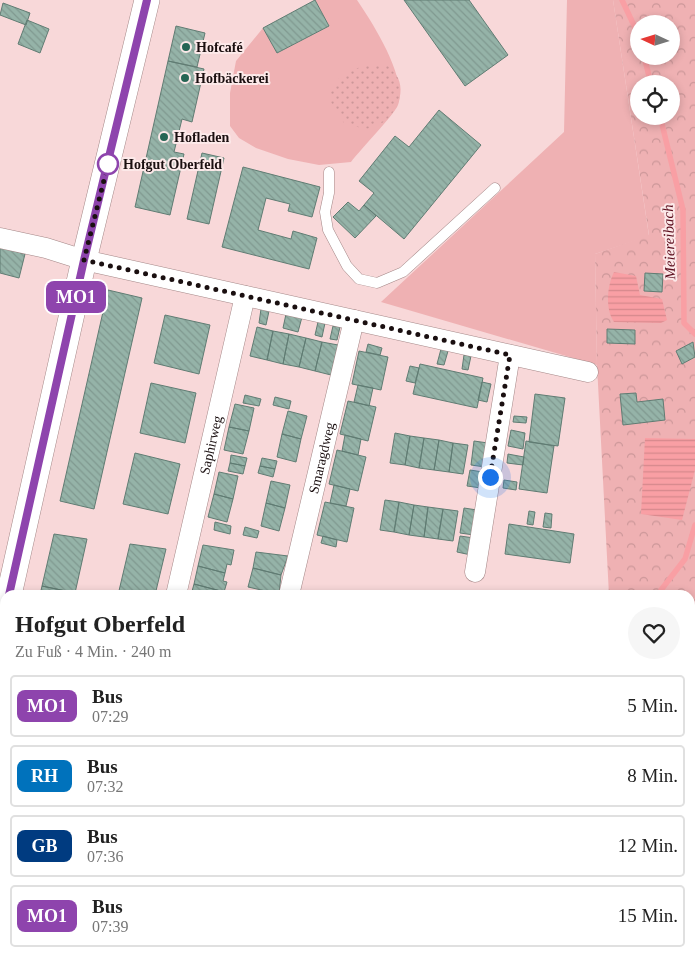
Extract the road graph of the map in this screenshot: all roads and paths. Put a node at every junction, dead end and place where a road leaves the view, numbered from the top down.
1 (147, 0) edge
2 (329, 172) dead end
3 (495, 188) dead end
4 (0, 238) edge
5 (84, 260) junction
6 (245, 296) junction
7 (354, 320) junction
8 (510, 355) junction
9 (588, 372) dead end
10 (475, 572) dead end
11 (9, 590) edge
12 (177, 590) edge
13 (291, 590) edge

1 - 5 street
2 - 3 lane
4 - 5 street
5 - 6 street
5 - 11 street
6 - 7 street
6 - 12 street, Saphirweg
7 - 8 street
7 - 13 street, Smaragdweg
8 - 9 street
8 - 10 street

